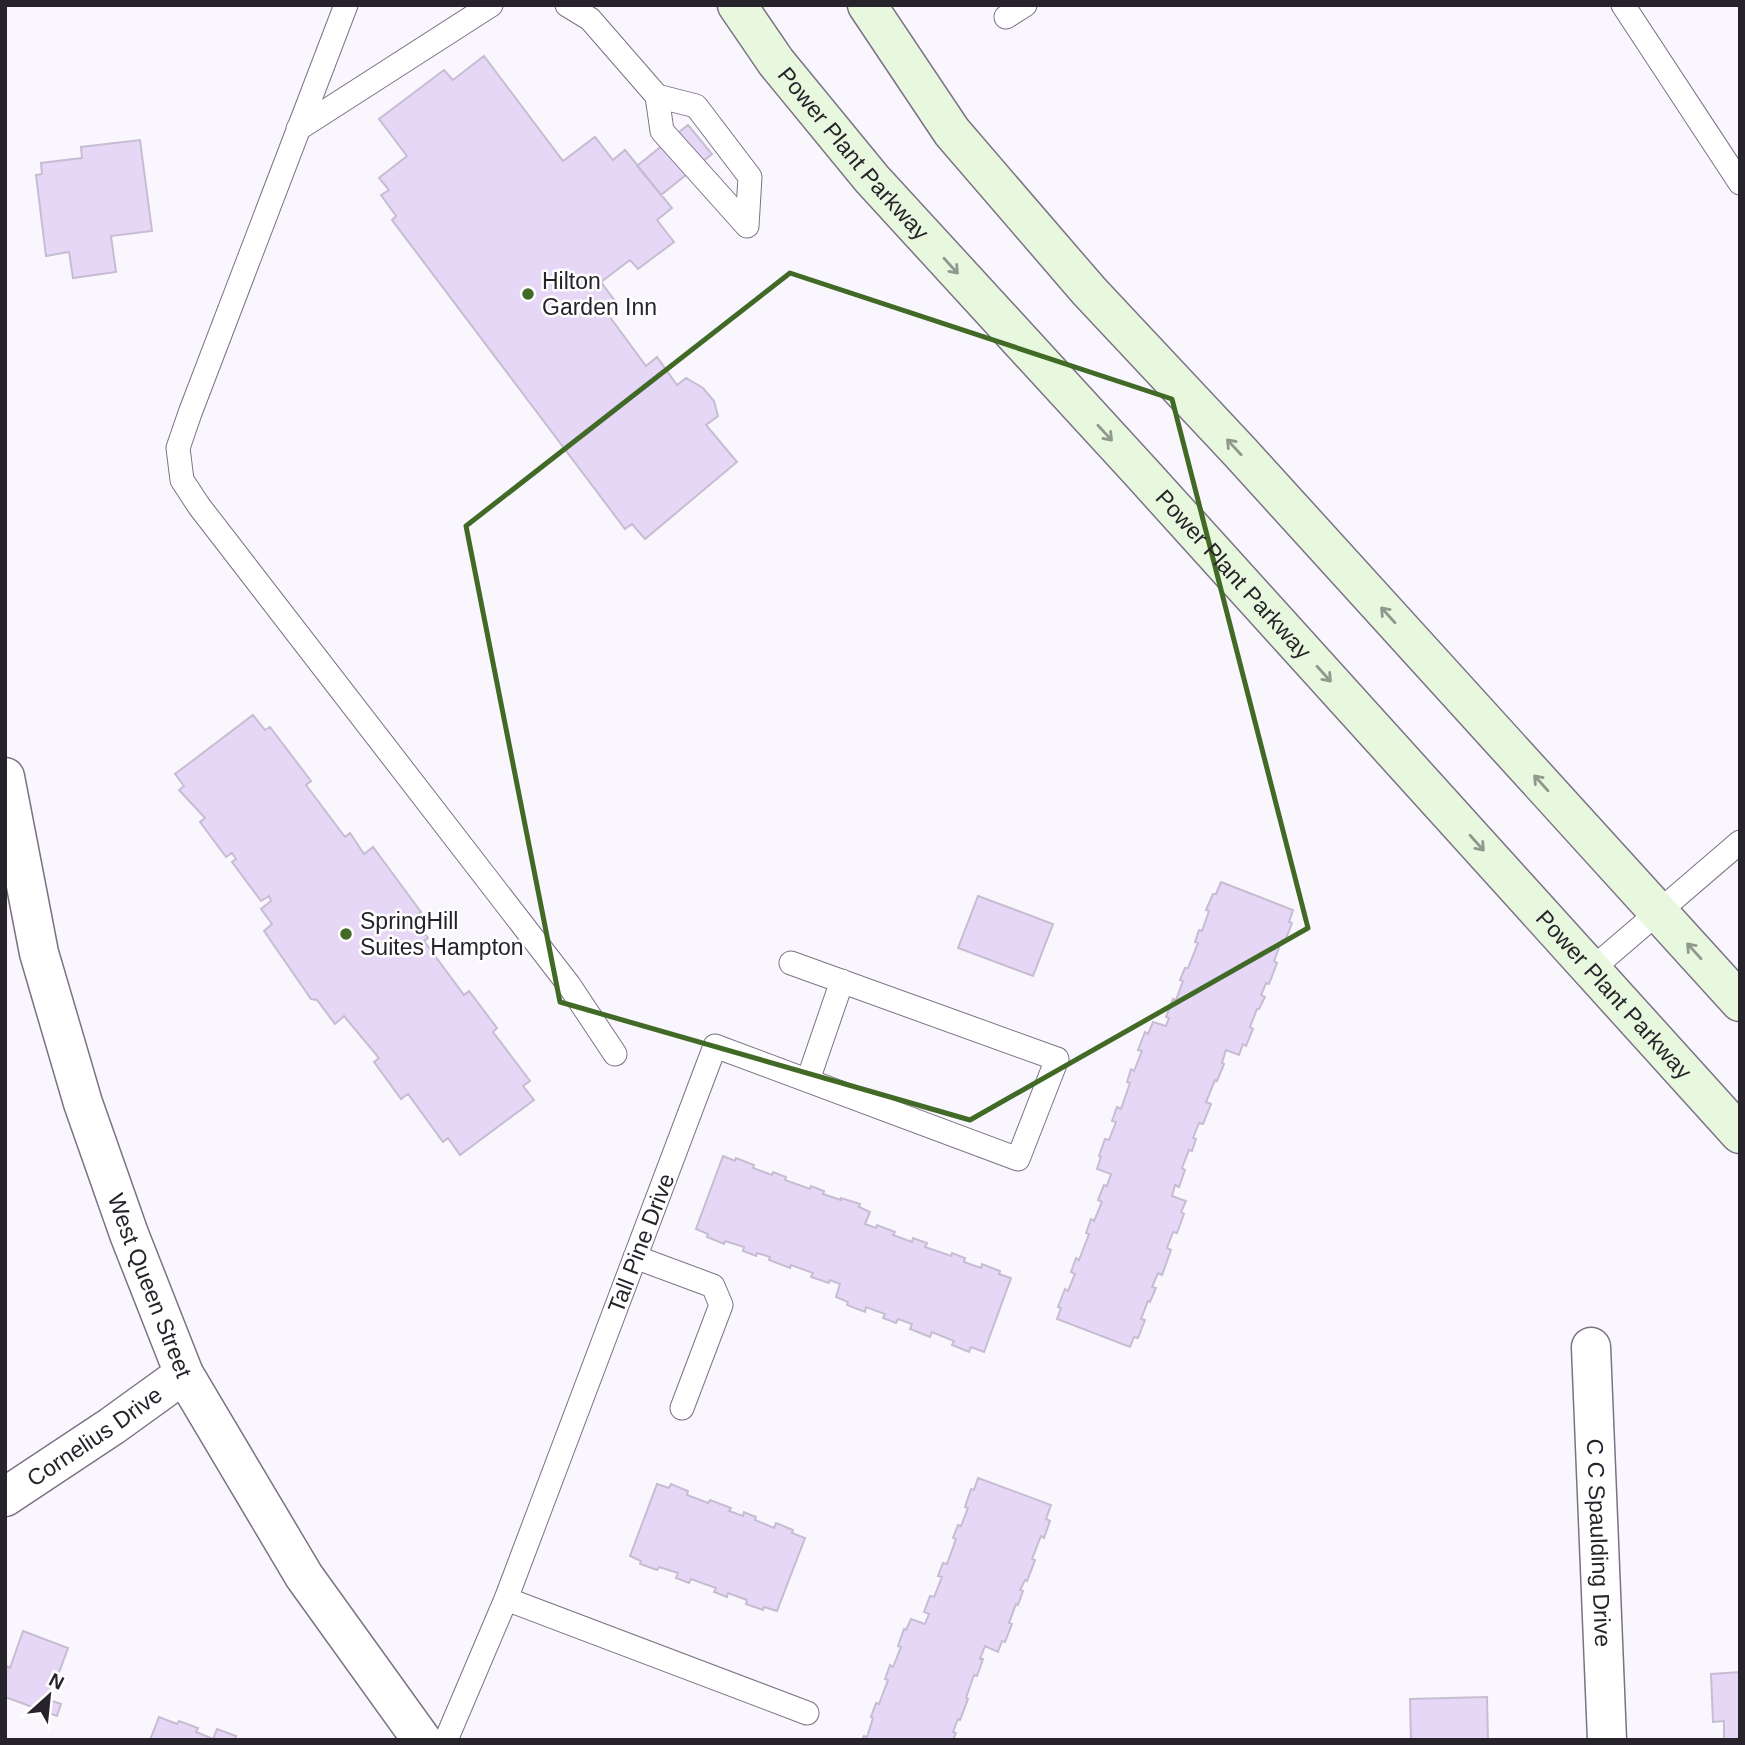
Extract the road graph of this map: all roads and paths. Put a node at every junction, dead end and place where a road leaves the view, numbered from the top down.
1 (346, 5) edge
2 (491, 5) edge
3 (567, 5) edge
4 (737, 5) edge
5 (867, 5) edge
6 (1623, 5) edge
7 (657, 96) junction
8 (299, 129) junction
9 (1740, 183) edge
10 (5, 777) edge
11 (1740, 842) edge
12 (1658, 911) junction
13 (791, 963) dead end
14 (1592, 969) junction
15 (842, 981) junction
16 (1740, 1002) edge
17 (615, 1054) dead end
18 (808, 1080) junction
19 (1740, 1134) edge
20 (635, 1257) junction
21 (1591, 1347) dead end
22 (184, 1374) junction
23 (682, 1408) dead end
24 (5, 1497) edge
25 (506, 1600) junction
26 (807, 1713) dead end
27 (422, 1740) edge
28 (446, 1740) edge
29 (1607, 1740) edge

1 - 8 lane
2 - 8 lane
3 - 7 lane
4 -> 14 main road, Power Plant Parkway
12 -> 5 main road
6 - 9 lane
7 - 7 lane
8 - 17 lane
10 - 22 street, West Queen Street
11 - 12 lane
12 - 14 lane
16 -> 12 main road
13 - 15 lane
14 - 19 main road, Power Plant Parkway
15 - 18 lane
15 - 18 lane, Tall Pine Drive
18 - 20 lane, Tall Pine Drive
20 - 23 lane
20 - 25 lane, Tall Pine Drive
21 - 29 street, C C Spaulding Drive
22 - 24 street, Cornelius Drive
22 - 27 street, West Queen Street
25 - 26 lane
25 - 28 lane, Tall Pine Drive

